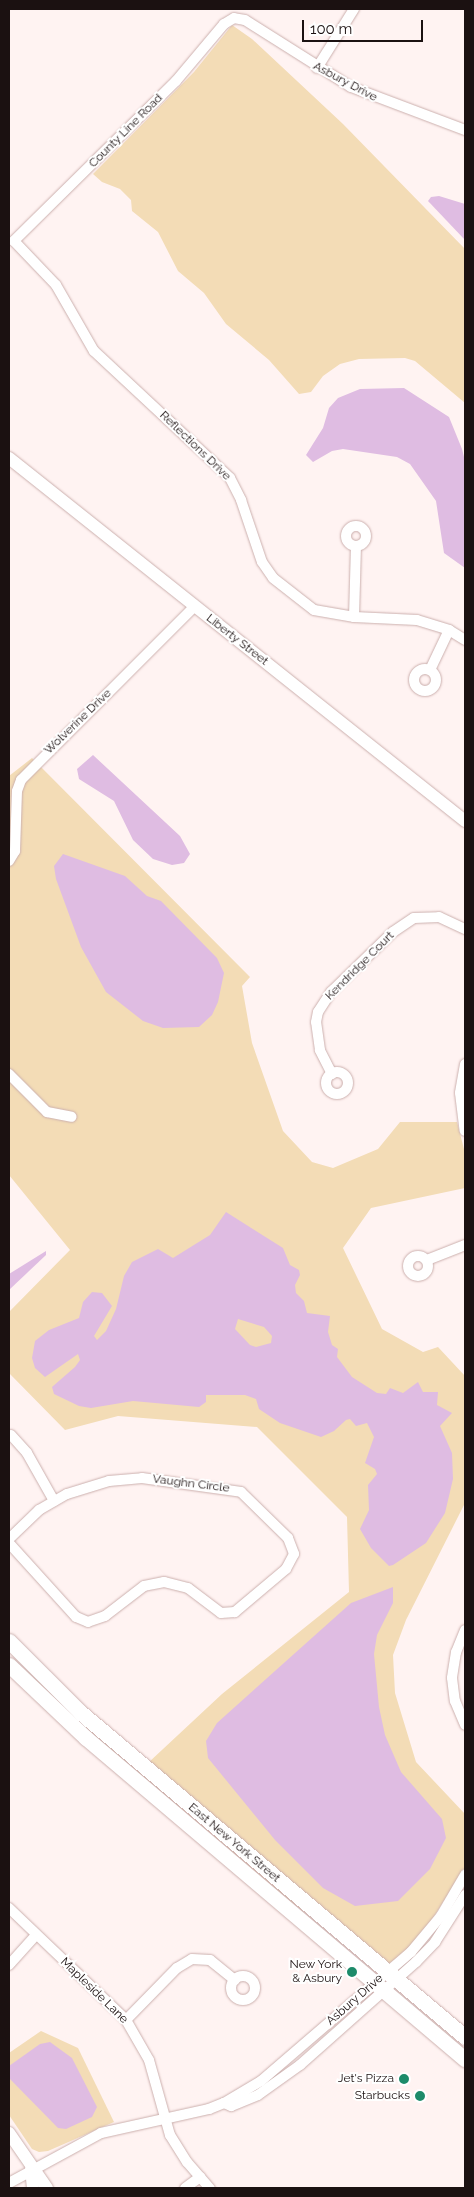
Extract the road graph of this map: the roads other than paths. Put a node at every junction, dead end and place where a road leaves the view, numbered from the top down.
1 (354, 9) edge
2 (234, 18) joint
3 (317, 68) junction
4 (465, 130) edge
5 (14, 241) joint
6 (9, 458) edge
7 (356, 546) dead end
8 (195, 606) junction
9 (354, 617) junction
10 (450, 630) junction
11 (465, 640) edge
12 (430, 670) dead end
13 (465, 821) edge
14 (9, 861) edge
15 (465, 929) edge
16 (465, 1064) edge
17 (9, 1074) edge
18 (332, 1074) dead end
19 (72, 1117) dead end
20 (465, 1131) edge
21 (465, 1245) edge
22 (427, 1260) dead end
23 (11, 1435) dead end
24 (54, 1501) junction
25 (9, 1539) edge
26 (9, 1543) edge
27 (465, 1630) edge
28 (9, 1641) edge
29 (9, 1664) edge
30 (465, 1726) edge
31 (465, 1875) edge
32 (465, 1895) edge
33 (9, 1908) edge
34 (36, 1935) junction
35 (9, 1965) edge
36 (235, 1980) dead end
37 (385, 1982) junction
38 (126, 2020) junction
39 (465, 2037) edge
40 (465, 2059) edge
41 (164, 2118) junction
42 (9, 2133) edge
43 (31, 2169) junction
44 (200, 2177) junction
45 (9, 2183) edge
46 (33, 2188) edge
47 (47, 2188) edge
48 (185, 2188) edge
49 (210, 2188) edge

1 - 3 street
2 - 3 street, Asbury Drive
2 - 5 street, County Line Road
3 - 4 street, Asbury Drive
5 - 9 street, Reflections Drive
6 - 8 street, Liberty Street
7 - 9 street
8 - 13 street, Liberty Street
8 - 14 street, Wolverine Drive
9 - 10 street, Reflections Drive
10 - 11 street, Reflections Drive
10 - 12 street
15 - 18 street, Kendridge Court
16 - 20 street
17 - 19 street
21 - 22 street
23 - 24 street
24 - 25 street, Vaughn Circle
24 - 26 street, Vaughn Circle
27 - 30 street
28 - 37 main road, East New York Street
29 - 37 main road, East New York Street
31 - 37 street, Asbury Drive
32 - 37 street, Asbury Drive
33 - 34 street, Mapleside Lane
34 - 35 street
34 - 38 street, Mapleside Lane
36 - 38 street
37 - 39 main road, East New York Street
37 - 40 main road, East New York Street
37 - 41 street, Asbury Drive
38 - 41 street, Mapleside Lane
41 - 43 street, Asbury Drive
41 - 44 street, Mapleside Lane
42 - 43 street
43 - 45 street, Asbury Drive
43 - 46 street
43 - 47 street
44 - 48 street
44 - 49 street, Mapleside Lane

